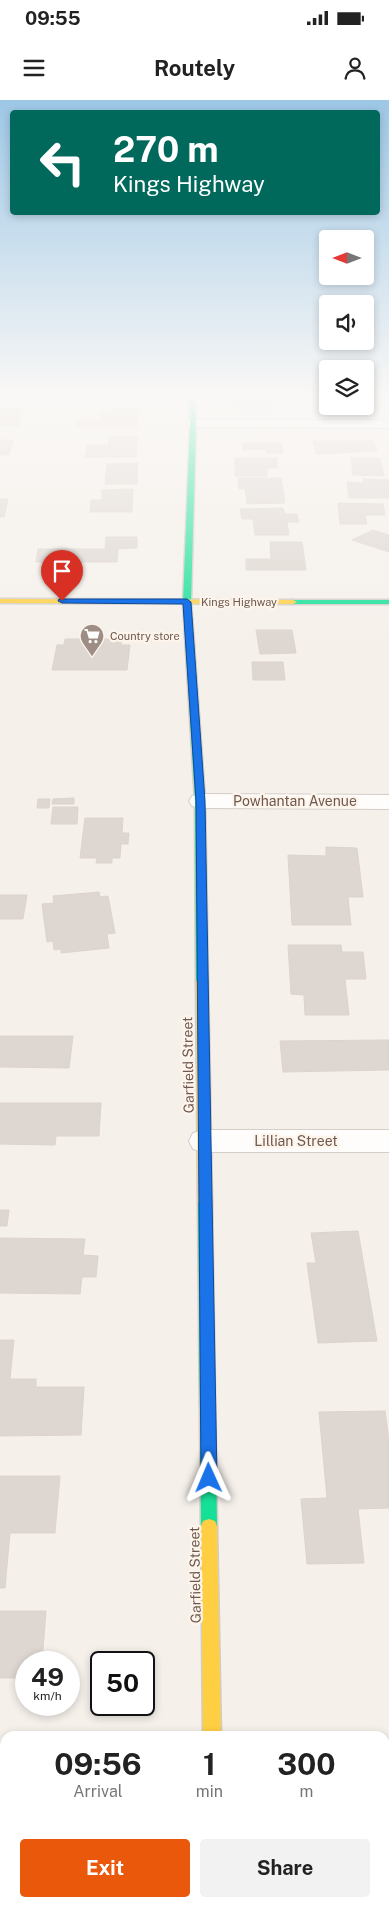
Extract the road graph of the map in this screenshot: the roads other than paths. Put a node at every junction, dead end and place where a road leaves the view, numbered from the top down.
1 (191, 479) edge
2 (0, 601) edge
3 (187, 602) junction
4 (389, 602) edge
5 (200, 801) junction
6 (389, 802) edge
7 (204, 1141) junction
8 (389, 1141) edge
9 (212, 1731) edge

1 - 3 main road, Garfield Street
2 - 3 main road, Kings Highway
3 - 4 main road, Kings Highway
3 - 5 main road, Garfield Street
5 - 6 street, Powhantan Avenue
5 - 7 main road, Garfield Street
7 - 8 street, Lillian Street
7 - 9 main road, Garfield Street

